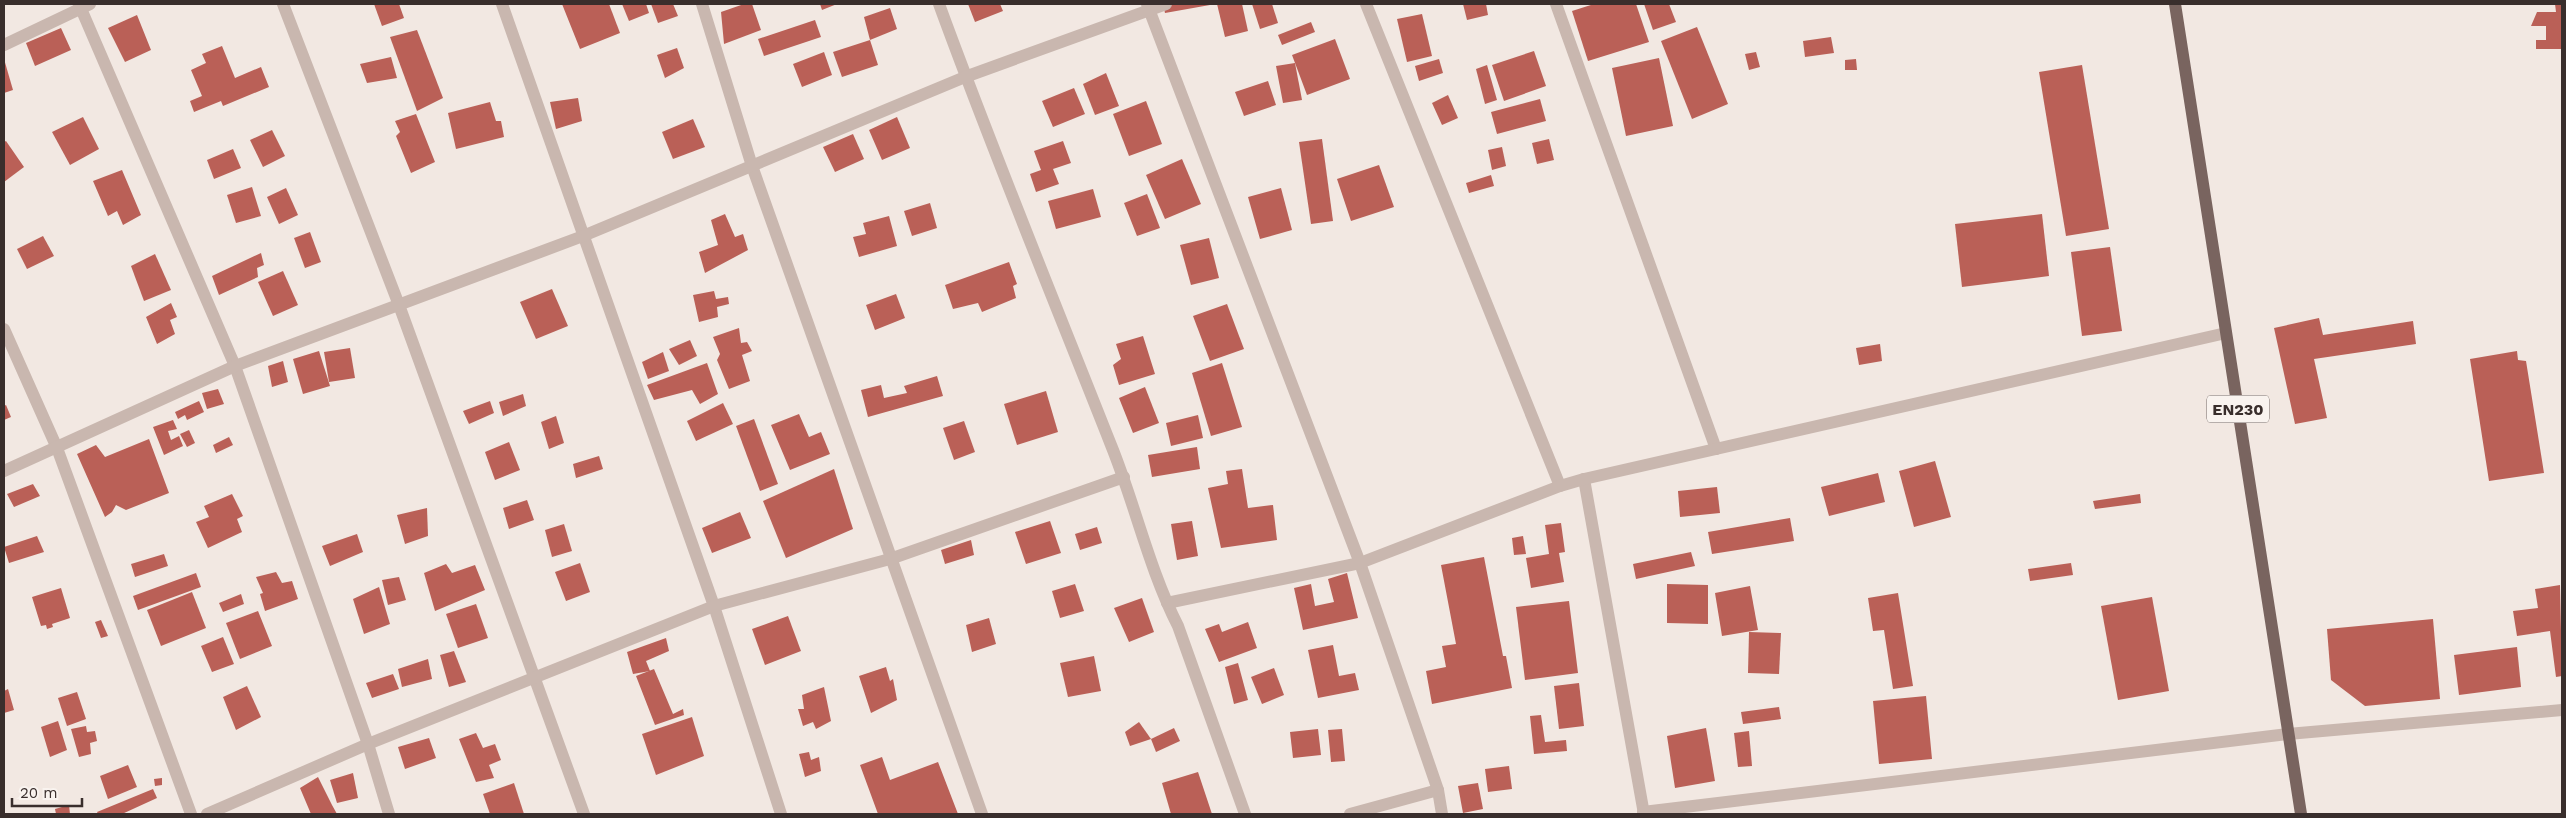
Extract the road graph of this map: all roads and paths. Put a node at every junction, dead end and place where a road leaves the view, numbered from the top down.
1 (283, 4) edge
2 (502, 4) edge
3 (702, 4) edge
4 (939, 4) edge
5 (1166, 4) edge
6 (1366, 4) edge
7 (1556, 4) edge
8 (2175, 4) edge
9 (83, 5) edge
10 (1148, 7) edge
11 (4, 45) edge
12 (965, 76) junction
13 (752, 166) junction
14 (584, 236) junction
15 (400, 305) junction
16 (4, 328) edge
17 (2226, 333) junction
18 (235, 366) junction
19 (57, 448) junction
20 (1716, 449) junction
21 (4, 471) edge
22 (1124, 477) junction
23 (1584, 479) junction
24 (1560, 486) junction
25 (890, 559) junction
26 (1360, 563) junction
27 (1167, 603) junction
28 (714, 606) junction
29 (535, 677) junction
30 (2562, 710) edge
31 (2288, 734) junction
32 (368, 744) junction
33 (1438, 790) junction
34 (1644, 813) edge
35 (192, 814) edge
36 (207, 814) edge
37 (390, 814) edge
38 (584, 814) edge
39 (781, 814) edge
40 (982, 814) edge
41 (1244, 814) edge
42 (1350, 814) edge
43 (1442, 814) edge
44 (2301, 814) edge

1 - 15 street
2 - 14 street
3 - 13 street
4 - 12 street
5 - 10 street
6 - 24 street
7 - 20 street
8 - 17 main road, EN230
9 - 11 street
9 - 18 street
10 - 12 street
10 - 26 street
12 - 13 street
12 - 22 street
13 - 14 street
13 - 25 street
14 - 15 street
14 - 28 street
15 - 18 street
15 - 29 street
16 - 19 street
17 - 20 street
17 - 31 main road, EN230
18 - 19 street
18 - 32 street
19 - 21 street
19 - 35 street
20 - 23 street
22 - 25 street
22 - 27 street
23 - 24 street
23 - 34 street
24 - 26 street
25 - 28 street
25 - 40 street
26 - 27 street
26 - 33 street
27 - 41 street
28 - 29 street
28 - 39 street
29 - 32 street
29 - 38 street
30 - 31 street
31 - 34 street
31 - 44 main road, EN230
32 - 36 street
32 - 37 street
33 - 42 street
33 - 43 street

